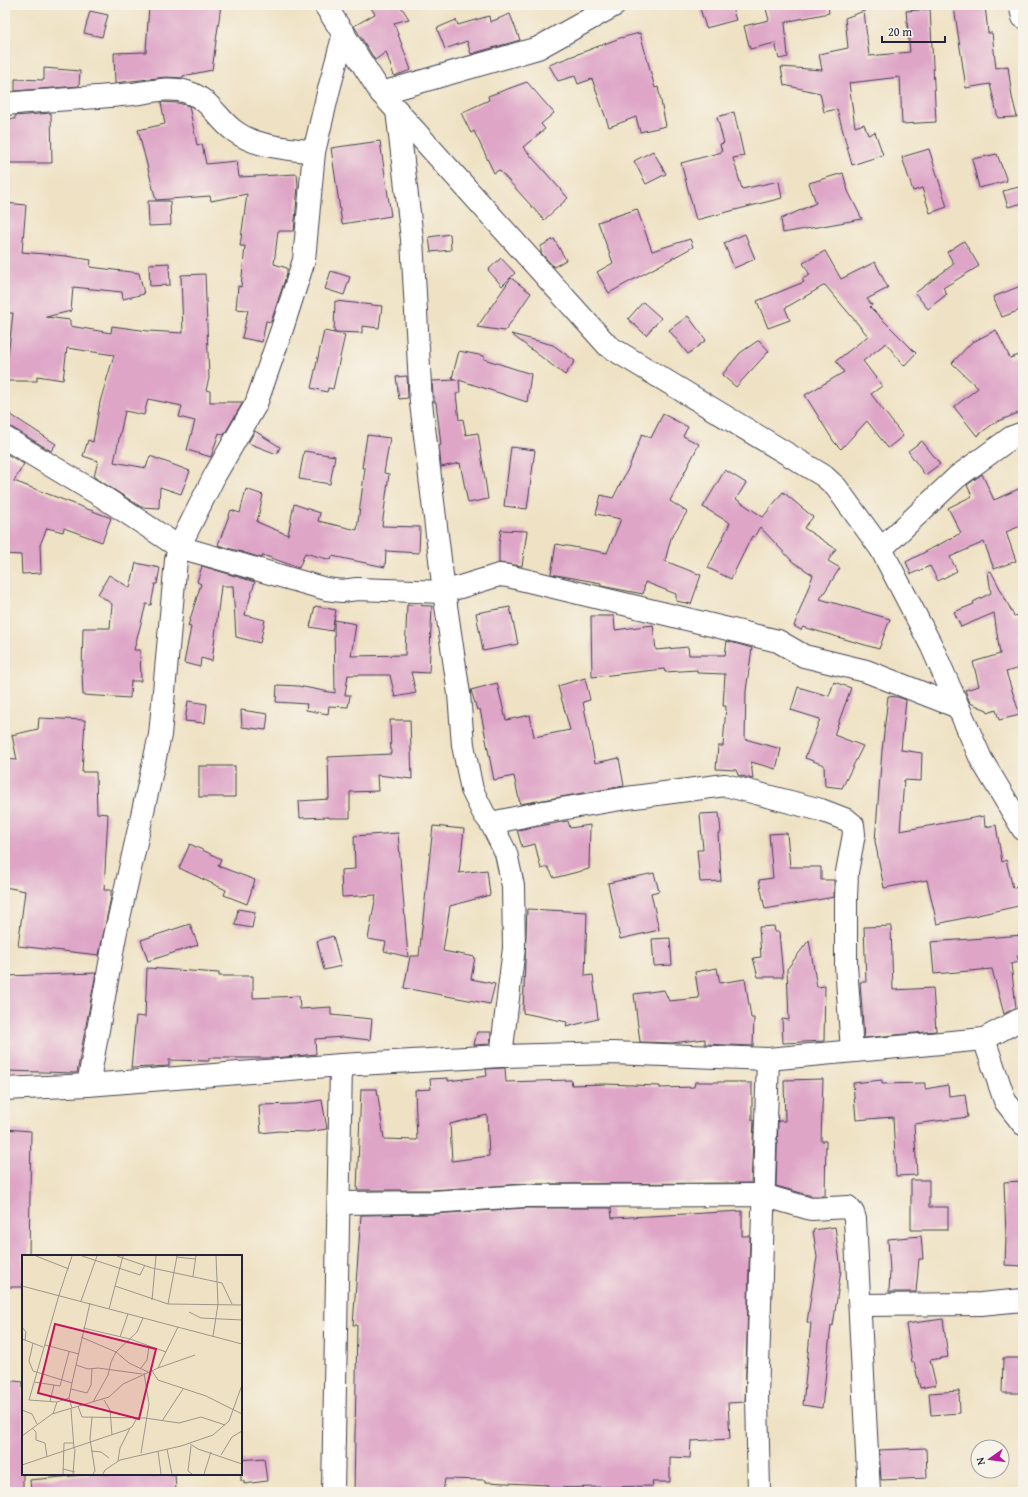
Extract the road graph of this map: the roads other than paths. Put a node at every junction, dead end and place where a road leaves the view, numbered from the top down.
1 (325, 5) edge
2 (615, 5) edge
3 (1020, 5) edge
4 (1023, 17) edge
5 (344, 33) junction
6 (382, 93) junction
7 (5, 104) edge
8 (397, 110) junction
9 (314, 152) junction
10 (1023, 433) edge
11 (5, 438) edge
12 (179, 547) junction
13 (881, 549) junction
14 (444, 592) junction
15 (958, 707) junction
16 (491, 823) junction
17 (1023, 829) edge
18 (1023, 1018) edge
19 (984, 1039) junction
20 (852, 1051) junction
21 (501, 1056) junction
22 (768, 1059) junction
23 (342, 1065) junction
24 (88, 1085) junction
25 (5, 1089) edge
26 (1023, 1124) edge
27 (763, 1195) junction
28 (339, 1203) junction
29 (1023, 1300) edge
30 (860, 1305) junction
31 (333, 1492) edge
32 (759, 1492) edge
33 (869, 1492) edge

1 - 5 street
2 - 6 street
3 - 4 street
5 - 6 street
5 - 9 street
6 - 8 street
7 - 9 street
8 - 13 street
8 - 14 street
9 - 12 street
10 - 13 street
11 - 12 street
12 - 14 street
12 - 24 street
13 - 15 street
14 - 15 street
14 - 16 street
15 - 17 street
16 - 20 street
16 - 21 street
18 - 19 street
19 - 20 street
19 - 26 street
20 - 22 street
21 - 22 street
21 - 23 street
22 - 27 street
23 - 24 street
23 - 28 street
24 - 25 street
27 - 28 street
27 - 30 street
27 - 32 street
28 - 31 street
29 - 30 street
30 - 33 street

